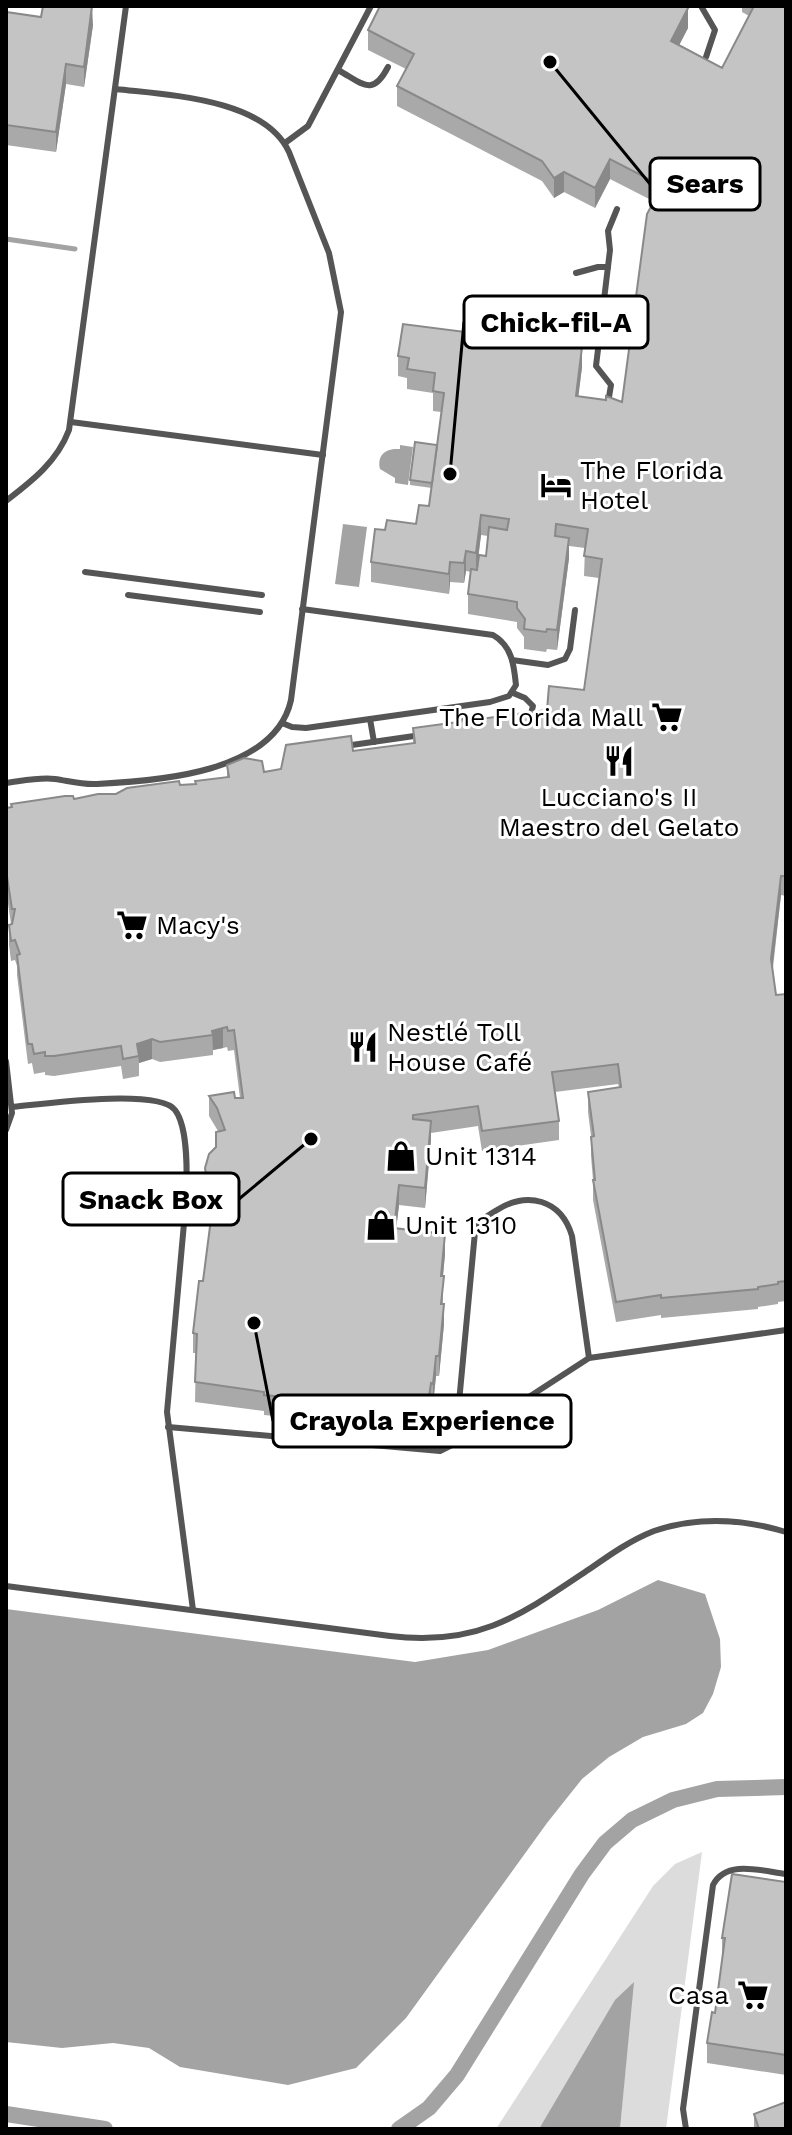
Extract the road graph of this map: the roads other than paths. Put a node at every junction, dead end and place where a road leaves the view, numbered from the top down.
1 (126, 6) edge
2 (371, 6) edge
3 (701, 6) edge
4 (706, 57) edge
5 (388, 67) dead end
6 (338, 70) junction
7 (116, 89) junction
8 (285, 143) junction
9 (617, 209) dead end
10 (608, 267) junction
11 (576, 273) dead end
12 (551, 332) dead end
13 (598, 346) junction
14 (609, 397) edge
15 (71, 422) junction
16 (323, 455) junction
17 (6, 501) edge
18 (85, 572) dead end
19 (128, 595) dead end
20 (262, 595) dead end
21 (302, 609) junction
22 (575, 610) dead end
23 (260, 612) dead end
24 (512, 660) junction
25 (513, 693) junction
26 (458, 707) junction
27 (370, 719) junction
28 (523, 721) edge
29 (282, 723) junction
30 (477, 727) edge
31 (462, 729) junction
32 (447, 731) edge
33 (432, 734) edge
34 (374, 742) junction
35 (332, 748) edge
36 (6, 783) edge
37 (6, 1061) edge
38 (12, 1107) junction
39 (6, 1130) edge
40 (786, 1330) edge
41 (589, 1358) junction
42 (168, 1427) junction
43 (455, 1445) junction
44 (786, 1532) edge
45 (6, 1586) edge
46 (193, 1610) junction
47 (786, 1874) edge
48 (686, 2129) edge

1 - 7 lane
2 - 6 lane
3 - 4 lane
5 - 6 lane
6 - 8 lane
7 - 8 lane
7 - 15 lane
8 - 16 lane
9 - 10 lane
10 - 11 lane
10 - 13 lane
12 - 13 lane
13 - 14 lane
15 - 16 lane
15 - 17 lane
16 - 21 lane
18 - 20 lane
19 - 23 lane
21 - 24 lane
21 - 29 lane
22 - 24 lane
24 - 25 lane
25 - 26 lane
25 - 28 lane
26 - 27 lane
26 - 31 lane
27 - 29 lane
27 - 34 lane
29 - 36 lane
30 - 31 lane
31 - 32 lane
33 - 34 lane
34 - 35 lane
37 - 38 lane
38 - 39 lane
38 - 42 lane
40 - 41 lane
41 - 43 lane
41 - 43 lane
42 - 43 lane
42 - 46 lane
44 - 46 lane
45 - 46 lane
47 - 48 lane

